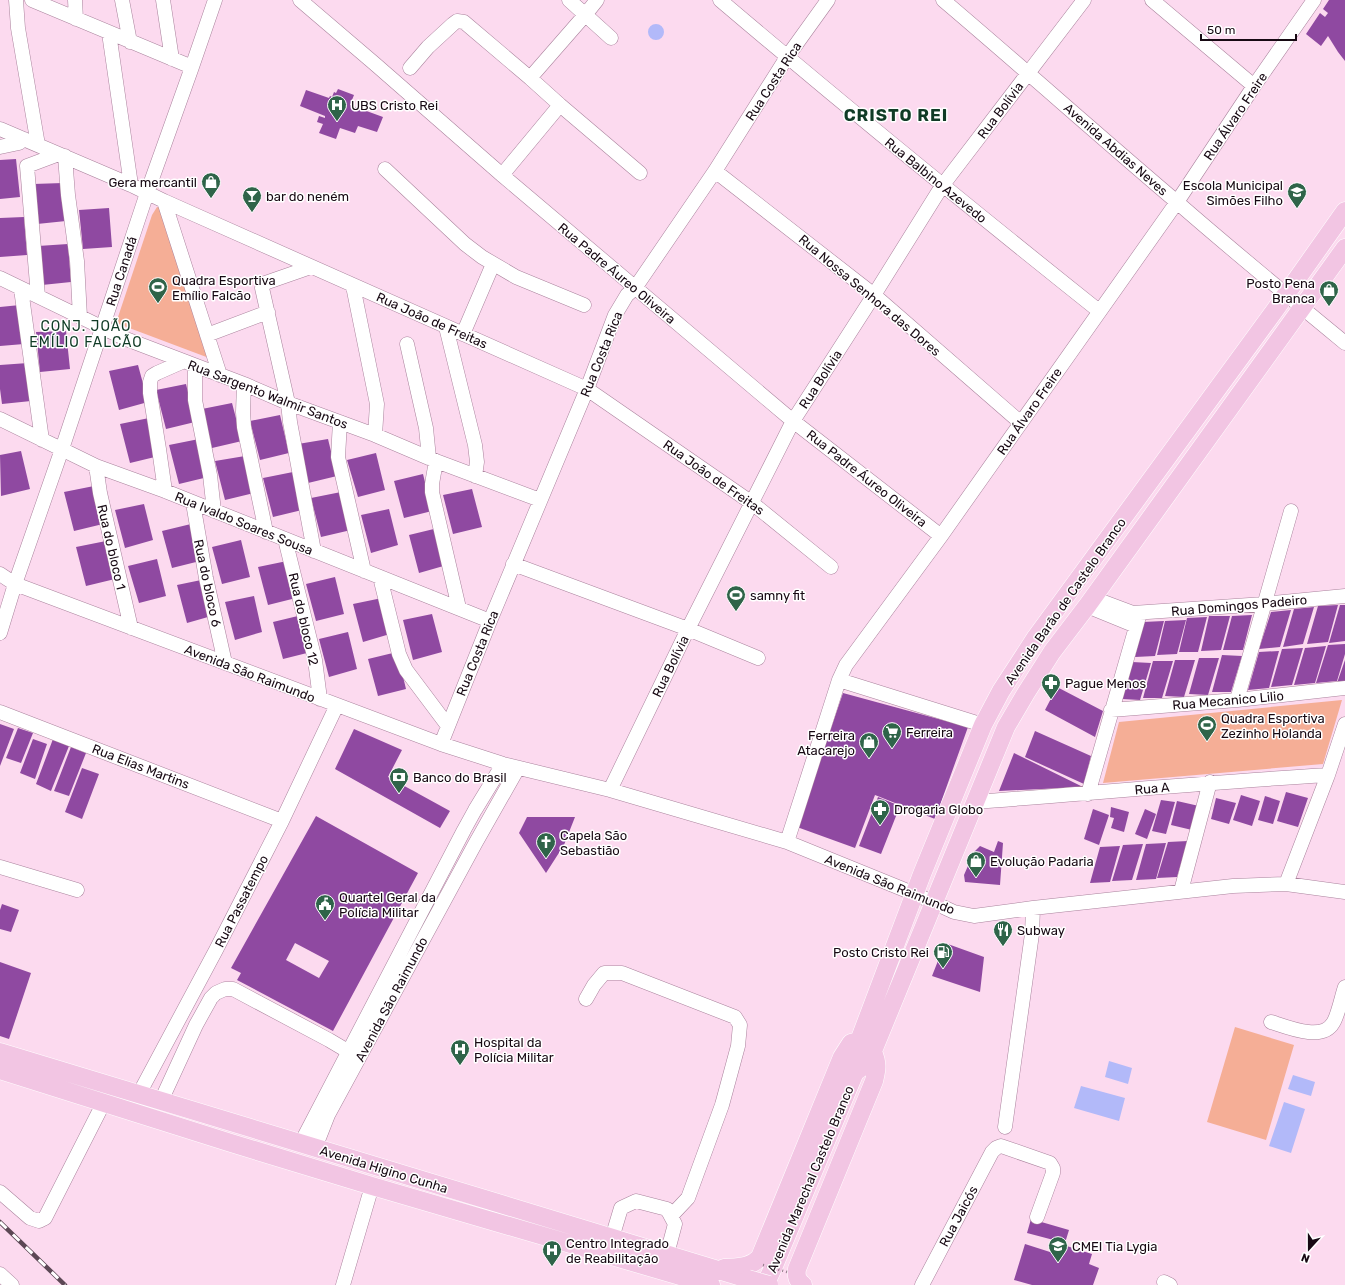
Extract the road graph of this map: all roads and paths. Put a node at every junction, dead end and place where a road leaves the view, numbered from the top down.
1 (16, 0) edge
2 (32, 0) edge
3 (75, 0) edge
4 (122, 0) edge
5 (163, 0) edge
6 (215, 0) edge
7 (300, 0) edge
8 (569, 0) edge
9 (596, 0) edge
10 (720, 0) edge
11 (828, 0) edge
12 (943, 0) edge
13 (1084, 0) edge
14 (1152, 0) edge
15 (1314, 0) edge
16 (585, 15) junction
17 (76, 19) junction
18 (109, 33) junction
19 (611, 38) dead end
20 (130, 42) junction
21 (787, 57) junction
22 (172, 59) junction
23 (192, 67) junction
24 (410, 68) dead end
25 (1028, 72) junction
26 (530, 78) junction
27 (1254, 86) junction
28 (560, 105) junction
29 (0, 129) edge
30 (24, 139) junction
31 (38, 145) junction
32 (0, 147) edge
33 (62, 155) junction
34 (385, 169) dead end
35 (715, 170) junction
36 (640, 173) dead end
37 (502, 175) junction
38 (131, 185) junction
39 (942, 186) junction
40 (147, 193) junction
41 (164, 201) junction
42 (1177, 202) junction
43 (1345, 211) edge
44 (1345, 248) edge
45 (493, 264) junction
46 (311, 267) junction
47 (0, 278) edge
48 (353, 286) junction
49 (22, 288) junction
50 (635, 288) junction
51 (874, 295) junction
52 (1286, 295) junction
53 (38, 296) junction
54 (584, 305) dead end
55 (1303, 308) junction
56 (1099, 311) junction
57 (268, 312) junction
58 (80, 317) junction
59 (446, 327) junction
60 (102, 328) junction
61 (207, 334) junction
62 (463, 334) junction
63 (1345, 343) edge
64 (407, 344) dead end
65 (189, 364) junction
66 (220, 375) junction
67 (244, 384) junction
68 (587, 389) junction
69 (288, 403) junction
70 (0, 419) edge
71 (793, 421) junction
72 (340, 422) junction
73 (1021, 423) junction
74 (375, 435) junction
75 (42, 440) junction
76 (62, 450) junction
77 (432, 459) junction
78 (96, 466) junction
79 (475, 476) junction
80 (165, 491) junction
81 (540, 500) junction
82 (193, 503) junction
83 (752, 503) junction
84 (214, 511) junction
85 (1291, 511) dead end
86 (266, 532) junction
87 (941, 536) junction
88 (285, 539) junction
89 (314, 551) junction
90 (513, 564) junction
91 (831, 567) dead end
92 (364, 571) junction
93 (0, 574) edge
94 (380, 577) junction
95 (15, 584) junction
96 (1345, 596) edge
97 (1090, 602) junction
98 (1264, 604) junction
99 (458, 608) junction
100 (1136, 617) junction
101 (490, 620) junction
102 (131, 628) junction
103 (688, 629) junction
104 (0, 633) edge
105 (758, 658) dead end
106 (225, 663) junction
107 (839, 680) junction
108 (1345, 688) edge
109 (320, 699) junction
110 (1237, 700) junction
111 (337, 705) junction
112 (1111, 710) junction
113 (0, 712) edge
114 (1345, 724) edge
115 (983, 725) junction
116 (448, 726) junction
117 (441, 744) junction
118 (503, 764) junction
119 (518, 768) junction
120 (1328, 775) junction
121 (1210, 782) junction
122 (610, 790) junction
123 (1088, 794) junction
124 (975, 802) junction
125 (282, 822) junction
126 (787, 842) junction
127 (0, 868) edge
128 (1286, 884) junction
129 (77, 890) dead end
130 (1181, 891) junction
131 (1345, 892) edge
132 (915, 894) junction
133 (934, 903) junction
134 (1033, 908) junction
135 (1345, 987) edge
136 (586, 999) dead end
137 (179, 1019) junction
138 (1271, 1022) dead end
139 (196, 1025) junction
140 (860, 1040) junction
141 (0, 1052) edge
142 (874, 1052) junction
143 (354, 1055) junction
144 (0, 1070) edge
145 (855, 1072) junction
146 (139, 1094) junction
147 (161, 1101) junction
148 (104, 1102) junction
149 (1005, 1127) dead end
150 (308, 1146) junction
151 (372, 1186) junction
152 (0, 1192) edge
153 (671, 1216) junction
154 (1037, 1217) dead end
155 (612, 1238) junction
156 (667, 1254) junction
157 (763, 1265) dead end
158 (788, 1272) dead end
159 (0, 1274) edge
160 (706, 1280) edge
161 (12, 1285) edge
162 (343, 1285) edge
163 (765, 1285) edge
164 (768, 1285) edge
165 (803, 1285) edge
166 (922, 1285) edge

1 - 31 street
2 - 17 street
3 - 17 street
4 - 20 street
5 - 22 street
6 - 23 street, Rua Canadá
7 - 37 street, Rua Padre Áureo Oliveira
8 - 16 street
9 - 16 street
10 - 21 street, Rua Balbino Azevedo
11 - 21 street, Rua Costa Rica
12 - 25 street, Avenida Abdias Neves
13 - 25 street, Rua Bolívia
14 - 27 street
15 - 27 street, Rua Álvaro Freire
16 - 19 street
16 - 26 street
17 - 18 street
18 - 20 street
18 - 38 street
20 - 22 street
21 - 35 street, Rua Costa Rica
21 - 39 street, Rua Balbino Azevedo
22 - 23 street
23 - 40 street, Rua Canadá
24 - 26 street
25 - 39 street, Rua Bolívia
25 - 42 street, Avenida Abdias Neves
26 - 28 street
27 - 42 street, Rua Álvaro Freire
28 - 36 street
28 - 37 street
29 - 30 street, Rua João de Freitas
30 - 31 street, Rua João de Freitas
30 - 32 street
31 - 33 street, Rua João de Freitas
33 - 38 street, Rua João de Freitas
33 - 53 street
33 - 58 street
34 - 45 street
35 - 50 street, Rua Costa Rica
35 - 51 street, Rua Nossa Senhora das Dores
37 - 50 street, Rua Padre Áureo Oliveira
38 - 40 street, Rua João de Freitas
39 - 51 street, Rua Bolívia
39 - 56 street, Rua Balbino Azevedo
40 - 41 street, Rua João de Freitas
40 - 60 street, Rua Canadá
41 - 46 street, Rua João de Freitas
41 - 61 street
42 - 52 street, Avenida Abdias Neves
42 - 56 street, Rua Álvaro Freire
43 - 52 main road, Avenida Barão de Castelo Branco
44 - 55 main road, Avenida Barão de Castelo Branco
45 - 54 street
45 - 62 street
46 - 48 street, Rua João de Freitas
46 - 57 street
47 - 49 street, Rua Sargento Walmir Santos
48 - 59 street, Rua João de Freitas
48 - 74 street
49 - 53 street, Rua Sargento Walmir Santos
49 - 75 street
50 - 68 street, Rua Costa Rica
50 - 71 street, Rua Padre Áureo Oliveira
51 - 71 street, Rua Bolívia
51 - 73 street, Rua Nossa Senhora das Dores
52 - 55 street, Avenida Abdias Neves
52 - 115 main road, Avenida Barão de Castelo Branco
53 - 58 street, Rua Sargento Walmir Santos
55 - 63 street, Avenida Abdias Neves
55 - 97 main road, Avenida Barão de Castelo Branco
56 - 73 street, Rua Álvaro Freire
57 - 61 street
57 - 69 street
58 - 60 street, Rua Sargento Walmir Santos
59 - 62 street, Rua João de Freitas
59 - 79 street
60 - 65 street, Rua Sargento Walmir Santos
60 - 76 street, Rua Canadá
61 - 66 street
62 - 68 street, Rua João de Freitas
64 - 77 street
65 - 66 street, Rua Sargento Walmir Santos
65 - 80 street
65 - 84 street
66 - 67 street, Rua Sargento Walmir Santos
67 - 69 street, Rua Sargento Walmir Santos
67 - 86 street
68 - 81 street, Rua Costa Rica
68 - 83 street, Rua João de Freitas
69 - 72 street, Rua Sargento Walmir Santos
69 - 89 street
70 - 75 street, Rua Ivaldo Soares Sousa
71 - 83 street, Rua Bolívia
71 - 87 street, Rua Padre Áureo Oliveira
72 - 74 street, Rua Sargento Walmir Santos
72 - 92 street
73 - 87 street, Rua Álvaro Freire
74 - 77 street, Rua Sargento Walmir Santos
75 - 76 street, Rua Ivaldo Soares Sousa
76 - 78 street, Rua Ivaldo Soares Sousa
76 - 95 street, Rua Canadá
77 - 79 street, Rua Sargento Walmir Santos
77 - 99 street
78 - 80 street, Rua Ivaldo Soares Sousa
78 - 102 street, Rua do bloco 1
79 - 81 street, Rua Sargento Walmir Santos
80 - 82 street, Rua Ivaldo Soares Sousa
81 - 90 street, Rua Costa Rica
82 - 84 street, Rua Ivaldo Soares Sousa
82 - 106 street, Rua do bloco 6
83 - 91 street, Rua João de Freitas
83 - 103 street, Rua Bolívia
84 - 86 street, Rua Ivaldo Soares Sousa
85 - 98 street
86 - 88 street, Rua Ivaldo Soares Sousa
87 - 107 street, Rua Álvaro Freire
88 - 89 street, Rua Ivaldo Soares Sousa
88 - 109 street, Rua do bloco 12
89 - 92 street, Rua Ivaldo Soares Sousa
90 - 101 street, Rua Costa Rica
90 - 103 street
92 - 94 street, Rua Ivaldo Soares Sousa
93 - 95 street, Avenida São Raimundo
94 - 99 street, Rua Ivaldo Soares Sousa
94 - 116 street
95 - 102 street, Avenida São Raimundo
95 - 104 street, Rua Canadá
96 - 98 street, Rua Domingos Padeiro
97 - 100 street
97 - 124 main road, Avenida Barão de Castelo Branco
98 - 100 street, Rua Domingos Padeiro
98 - 110 street
99 - 101 street, Rua Ivaldo Soares Sousa
100 - 112 street
101 - 116 street, Rua Costa Rica
102 - 106 street, Avenida São Raimundo
103 - 105 street
103 - 122 street, Rua Bolívia
106 - 109 street, Avenida São Raimundo
107 - 115 street
107 - 126 street, Rua Álvaro Freire
108 - 110 street, Rua Mecanico Lilio
109 - 111 street, Avenida São Raimundo
110 - 112 street, Rua Mecanico Lilio
111 - 117 street, Avenida São Raimundo
111 - 125 street, Rua Passatempo
112 - 123 street
113 - 125 street, Rua Elias Martins
114 - 120 street
115 - 132 main road, Avenida Barão de Castelo Branco
116 - 117 street, Rua Costa Rica
117 - 118 street, Avenida São Raimundo
118 - 119 street, Avenida São Raimundo
118 - 143 street, Avenida São Raimundo
119 - 122 street, Avenida São Raimundo
119 - 143 street, Avenida São Raimundo
120 - 121 street, Rua A
120 - 128 street
121 - 123 street, Rua A
121 - 130 street
122 - 126 street, Avenida São Raimundo
123 - 124 street, Rua A
124 - 133 main road, Avenida Barão de Castelo Branco
125 - 137 street, Rua Passatempo
126 - 132 street, Avenida São Raimundo
127 - 129 street
128 - 130 street, Avenida São Raimundo
128 - 131 street, Avenida São Raimundo
130 - 134 street, Avenida São Raimundo
132 - 133 street, Avenida São Raimundo
132 - 140 main road, Avenida Barão de Castelo Branco
133 - 134 street, Avenida São Raimundo
133 - 142 main road, Avenida Barão de Castelo Branco
134 - 149 street
135 - 138 street
136 - 153 street
137 - 139 street
137 - 146 street, Rua Passatempo
139 - 143 street
139 - 147 street
140 - 145 main road, Avenida Barão de Castelo Branco
140 - 160 main road
141 - 146 main road, Avenida Higino Cunha
142 - 145 main road, Avenida Barão de Castelo Branco
142 - 165 main road
143 - 150 street, Avenida São Raimundo
144 - 148 main road, Avenida Higino Cunha
145 - 163 main road, Avenida Marechal Castelo Branco
146 - 147 main road, Avenida Higino Cunha
147 - 150 main road, Avenida Higino Cunha
148 - 151 main road, Avenida Higino Cunha
148 - 152 street
150 - 155 main road, Avenida Higino Cunha
151 - 160 main road, Avenida Higino Cunha
151 - 162 street
153 - 155 street
153 - 156 street
154 - 166 street, Rua Jaicós
155 - 156 main road, Avenida Higino Cunha
156 - 160 main road, Avenida Higino Cunha
157 - 158 path, bridge
159 - 161 street
160 - 164 main road, Avenida Higino Cunha, bridge

